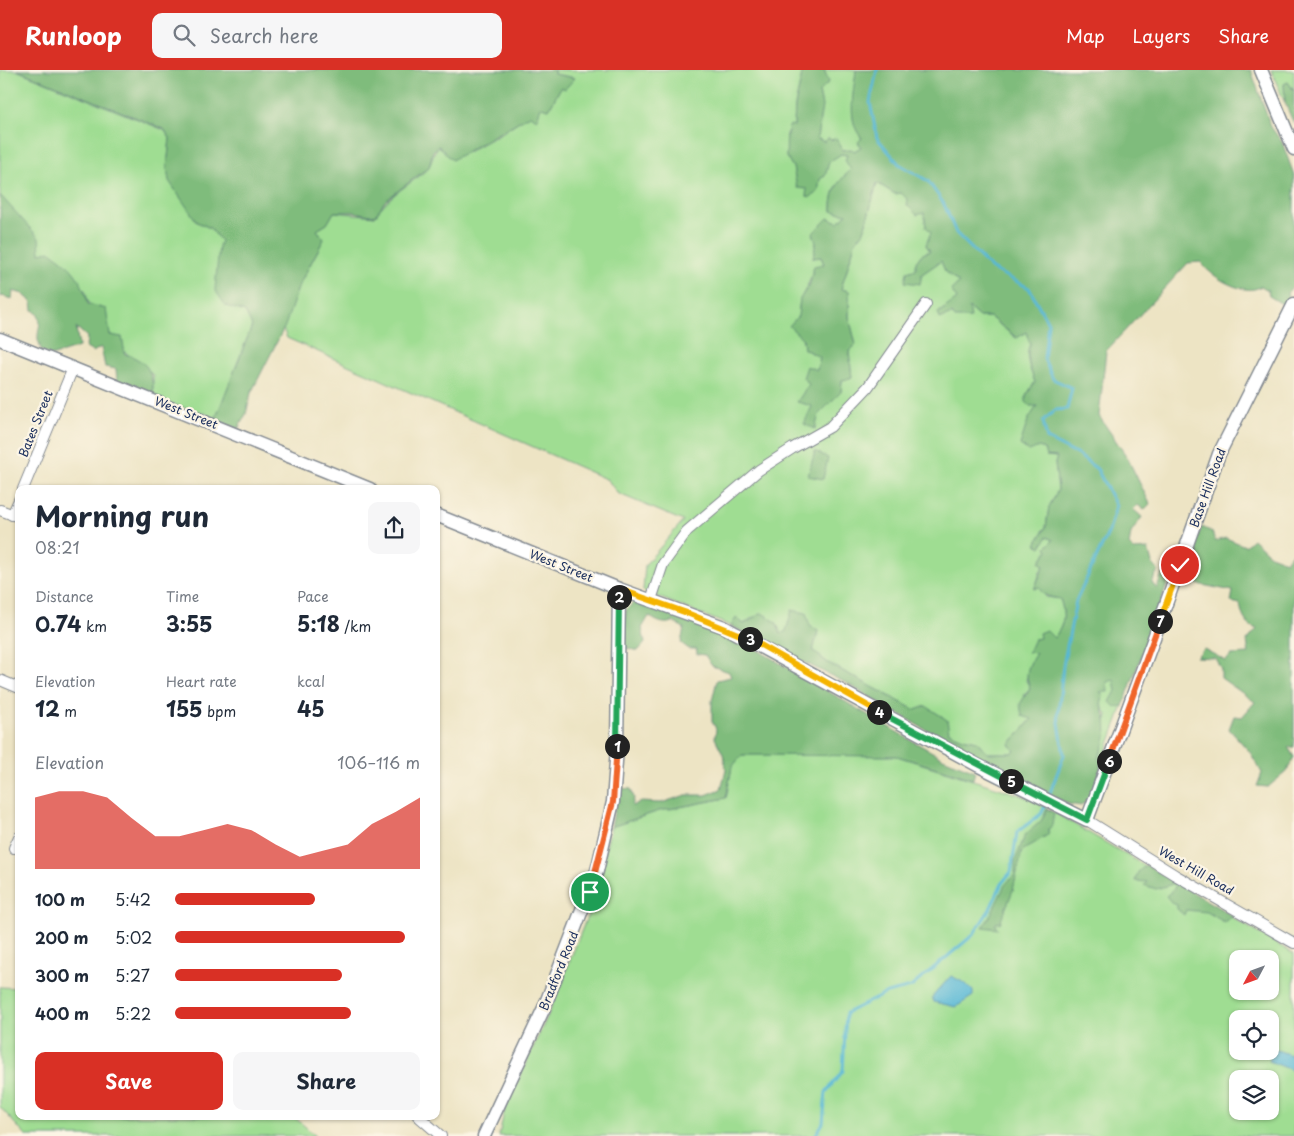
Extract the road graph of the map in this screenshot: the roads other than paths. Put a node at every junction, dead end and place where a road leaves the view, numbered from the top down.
1 (1261, 70) edge
2 (1294, 149) edge
3 (926, 304) dead end
4 (1294, 304) edge
5 (0, 339) edge
6 (72, 368) junction
7 (25, 485) edge
8 (360, 485) edge
9 (0, 510) edge
10 (15, 516) edge
11 (440, 517) edge
12 (619, 589) junction
13 (651, 600) junction
14 (0, 680) edge
15 (15, 686) edge
16 (1087, 820) junction
17 (1294, 943) edge
18 (423, 1120) edge
19 (441, 1136) edge
20 (484, 1136) edge

1 - 2 street
3 - 13 street
4 - 16 street, Base Hill Road
5 - 6 street, West Street
6 - 7 street, Bates Street
6 - 8 street, West Street
9 - 10 street
11 - 12 street, West Street
12 - 13 street, West Street
12 - 20 street, Bradford Road
13 - 16 street, West Street
14 - 15 street
16 - 17 street, West Hill Road
18 - 19 street

